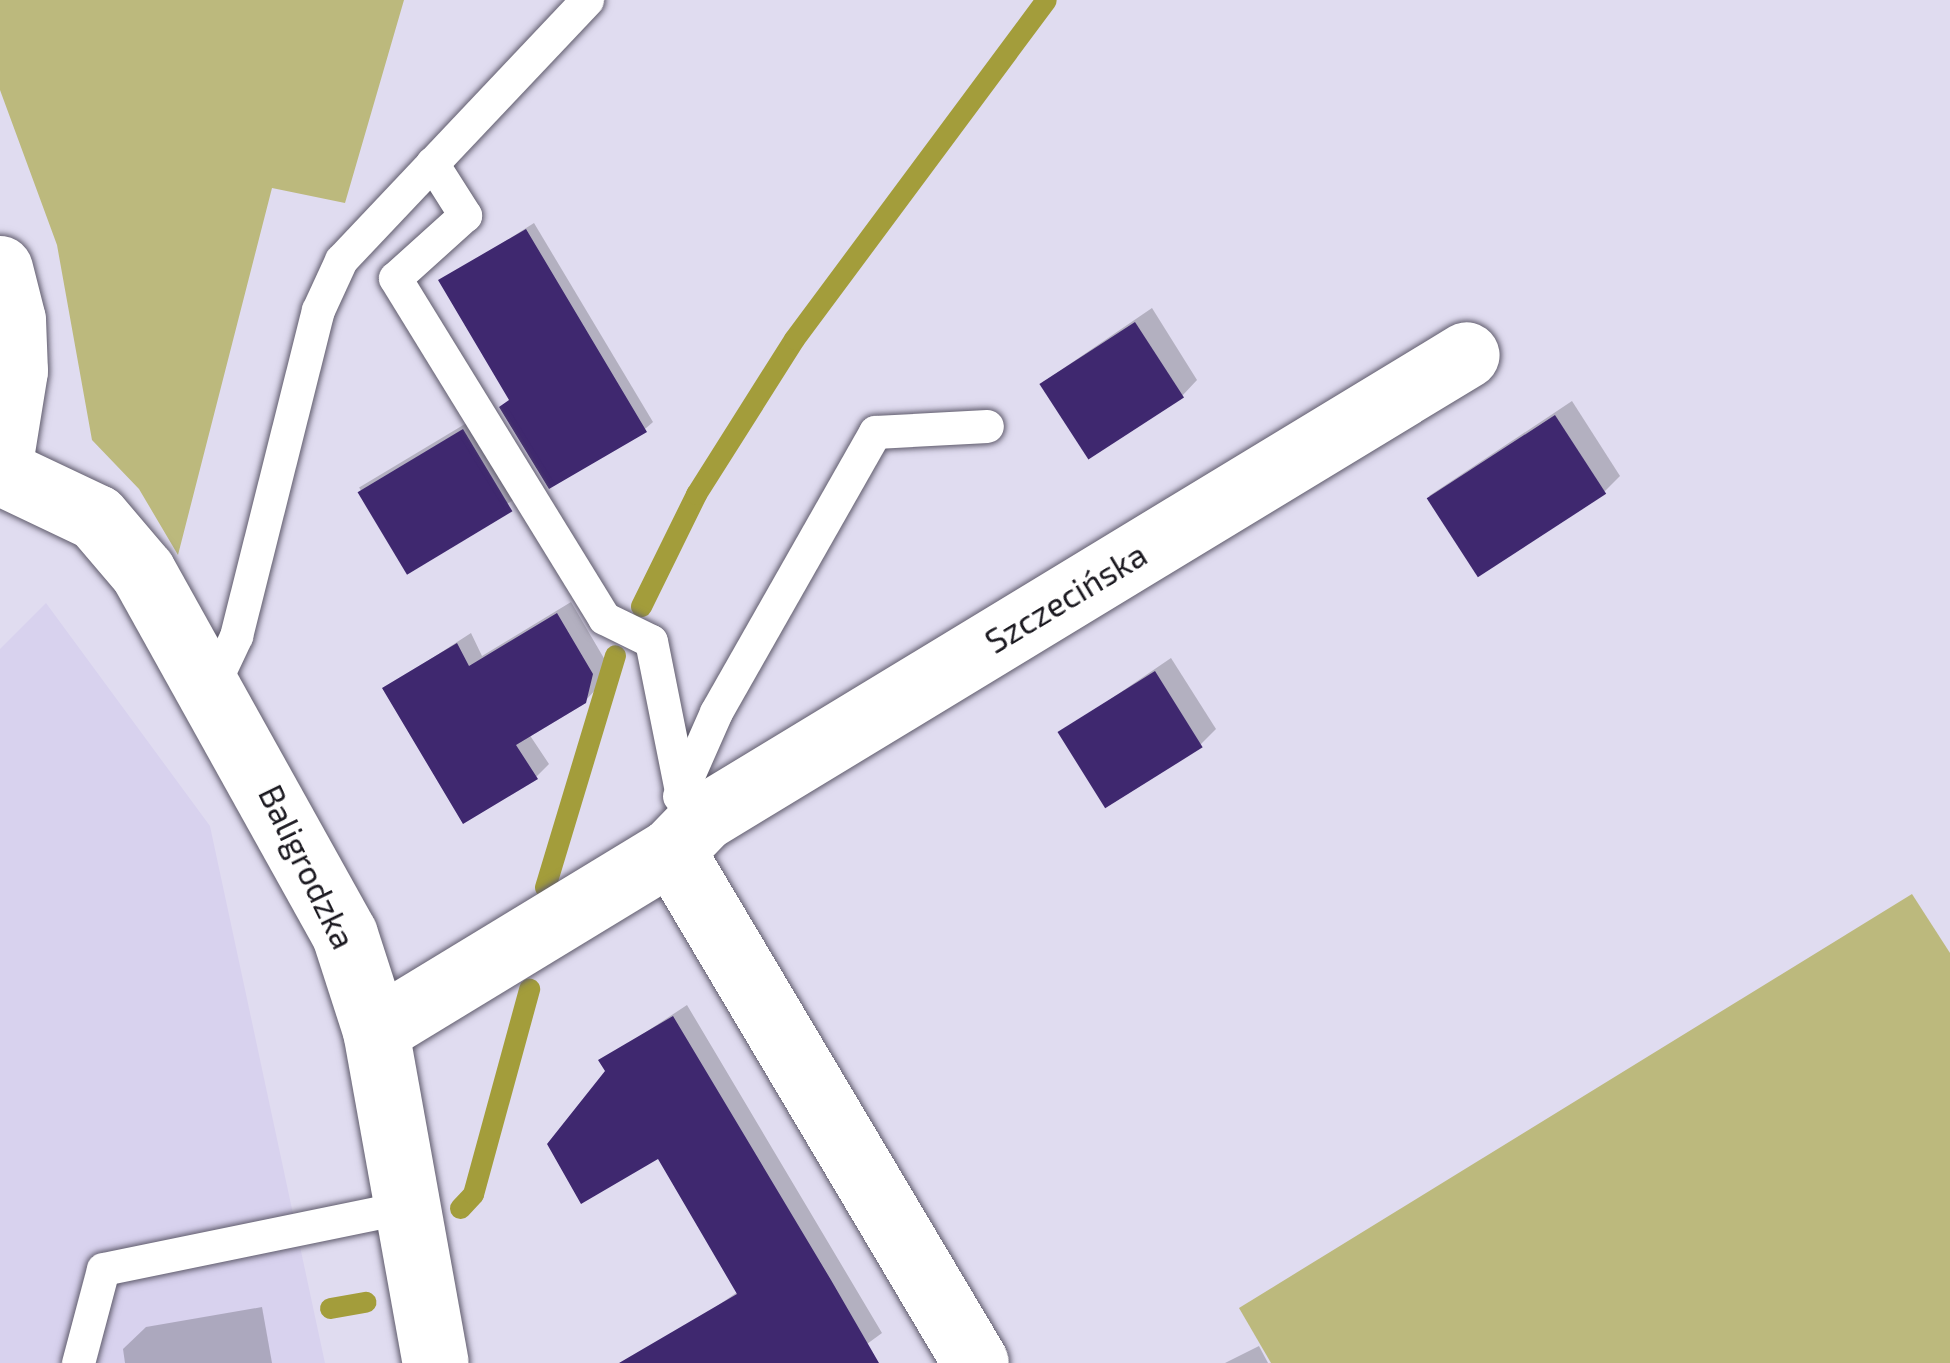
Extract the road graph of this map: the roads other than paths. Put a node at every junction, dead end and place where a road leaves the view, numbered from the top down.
1 (586, 0) edge
2 (432, 163) junction
3 (0, 269) edge
4 (1467, 355) dead end
5 (987, 426) dead end
6 (0, 468) edge
7 (211, 689) junction
8 (680, 786) junction
9 (672, 851) junction
10 (376, 1031) junction
11 (410, 1206) junction
12 (78, 1363) edge
13 (436, 1363) edge
14 (976, 1363) edge

1 - 2 lane
2 - 7 lane
2 - 8 lane
3 - 6 street
4 - 9 street, Szczecińska
5 - 8 lane
6 - 7 street, Baligrodzka
7 - 10 street, Baligrodzka
8 - 9 lane
9 - 10 street, Szczecińska
9 - 14 street
10 - 11 street, Baligrodzka
11 - 12 lane
11 - 13 street, Baligrodzka

